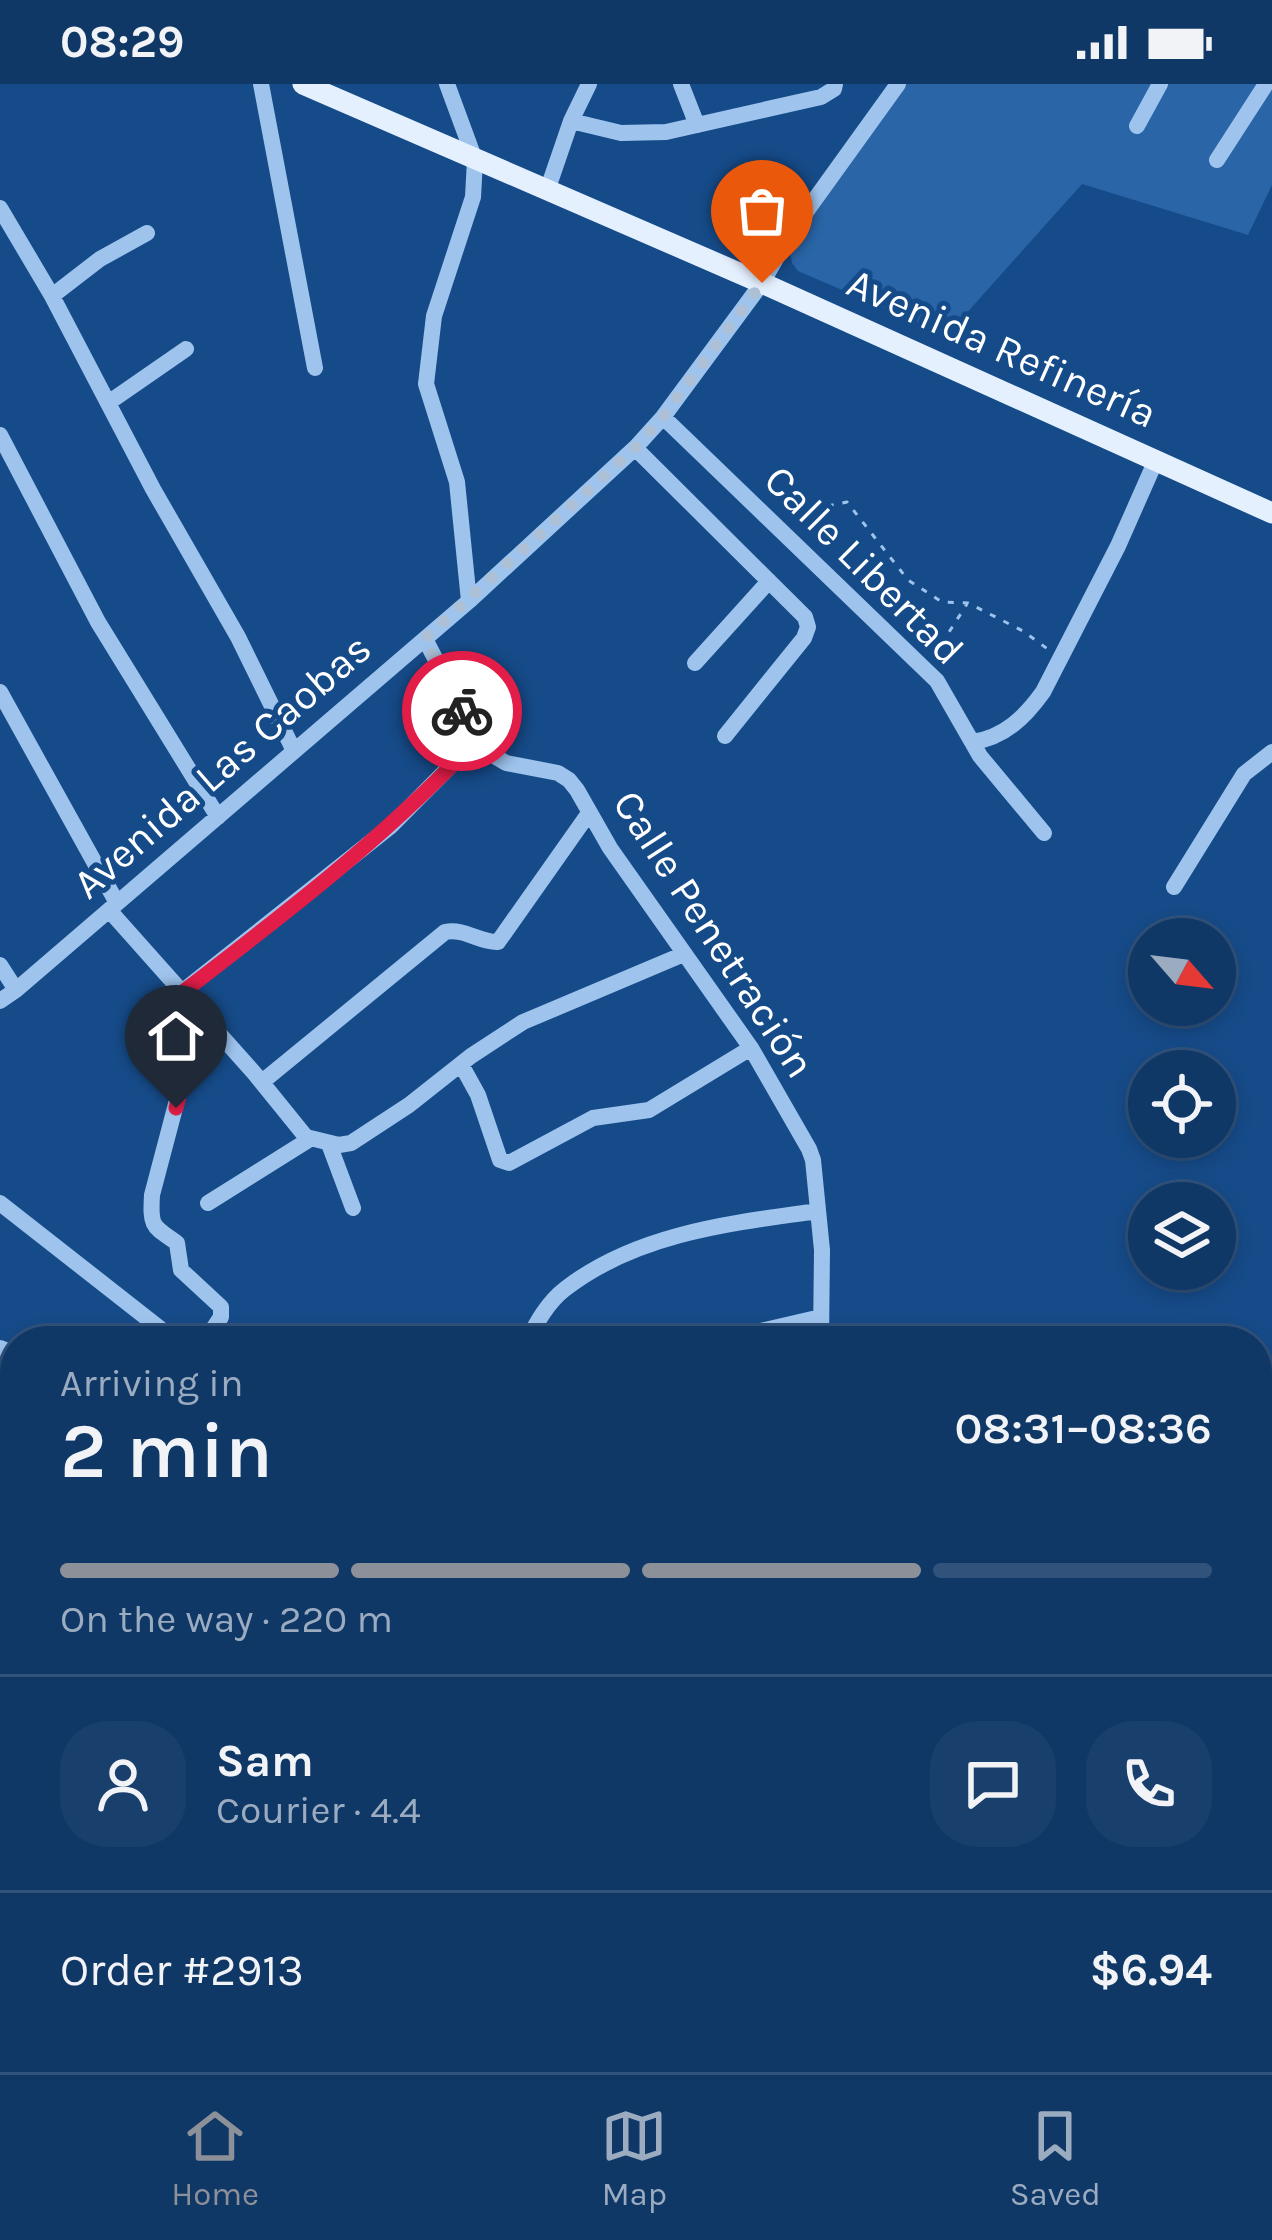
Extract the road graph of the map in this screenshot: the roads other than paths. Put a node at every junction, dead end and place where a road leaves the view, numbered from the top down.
1 (261, 84) edge
2 (303, 84) edge
3 (447, 84) edge
4 (589, 84) edge
5 (681, 84) edge
6 (835, 84) edge
7 (898, 84) edge
8 (1160, 84) edge
9 (1267, 84) edge
10 (572, 121) junction
11 (697, 125) junction
12 (1137, 126) dead end
13 (475, 160) junction
14 (1217, 160) dead end
15 (547, 191) junction
16 (0, 208) edge
17 (147, 232) dead end
18 (762, 283) junction
19 (52, 296) junction
20 (186, 349) dead end
21 (314, 368) dead end
22 (108, 403) junction
23 (663, 417) junction
24 (0, 435) edge
25 (635, 448) junction
26 (1156, 460) junction
27 (1272, 512) edge
28 (769, 581) junction
29 (469, 601) junction
30 (424, 639) junction
31 (695, 663) dead end
32 (0, 692) edge
33 (7, 717) edge
34 (725, 736) dead end
35 (477, 739) junction
36 (972, 742) junction
37 (294, 751) junction
38 (1272, 752) edge
39 (589, 813) junction
40 (218, 817) junction
41 (1044, 833) dead end
42 (1174, 887) dead end
43 (113, 906) junction
44 (684, 954) junction
45 (0, 965) edge
46 (183, 992) junction
47 (8, 996) edge
48 (200, 1013) junction
49 (751, 1048) junction
50 (462, 1066) junction
51 (262, 1082) junction
52 (310, 1139) junction
53 (329, 1144) junction
54 (0, 1203) edge
55 (208, 1203) dead end
56 (353, 1208) dead end
57 (818, 1211) junction
58 (821, 1317) junction
59 (157, 1326) edge
60 (215, 1326) edge
61 (535, 1326) edge
62 (782, 1326) edge
63 (821, 1326) edge

1 - 21 street
2 - 13 main road, Avenida Refinería
3 - 13 street
4 - 10 street
5 - 11 street
6 - 11 street
7 - 18 street, Avenida Las Caobas
8 - 12 street
9 - 14 street
10 - 11 street
10 - 15 street
13 - 15 main road, Avenida Refinería
13 - 29 street
15 - 18 main road, Avenida Refinería
16 - 19 street
17 - 19 street
18 - 23 street, Avenida Las Caobas
18 - 26 main road, Avenida Refinería
19 - 22 street
20 - 22 street
22 - 37 street
23 - 25 street, Avenida Las Caobas
23 - 36 street, Calle Libertad
24 - 40 street
25 - 28 street
25 - 29 street, Avenida Las Caobas
26 - 27 main road, Avenida Refinería
26 - 36 street
28 - 31 street
28 - 34 street
29 - 30 street, Avenida Las Caobas
30 - 35 street
30 - 37 street, Avenida Las Caobas
32 - 33 street
33 - 43 street
35 - 39 street, Calle Penetración
35 - 46 street
36 - 41 street, Calle Libertad
37 - 40 street, Avenida Las Caobas
38 - 42 street
39 - 44 street, Calle Penetración
39 - 51 street
40 - 43 street, Avenida Las Caobas
43 - 46 street
43 - 47 street, Avenida Las Caobas
44 - 49 street, Calle Penetración
44 - 50 street
45 - 47 street
46 - 48 street
48 - 51 street
48 - 60 street
49 - 50 street
49 - 57 street, Calle Penetración
50 - 53 street
51 - 52 street
52 - 53 street
52 - 55 street
53 - 56 street
54 - 59 street
57 - 58 street, Calle Penetración
57 - 61 street
58 - 62 street
58 - 63 street, Calle Penetración

